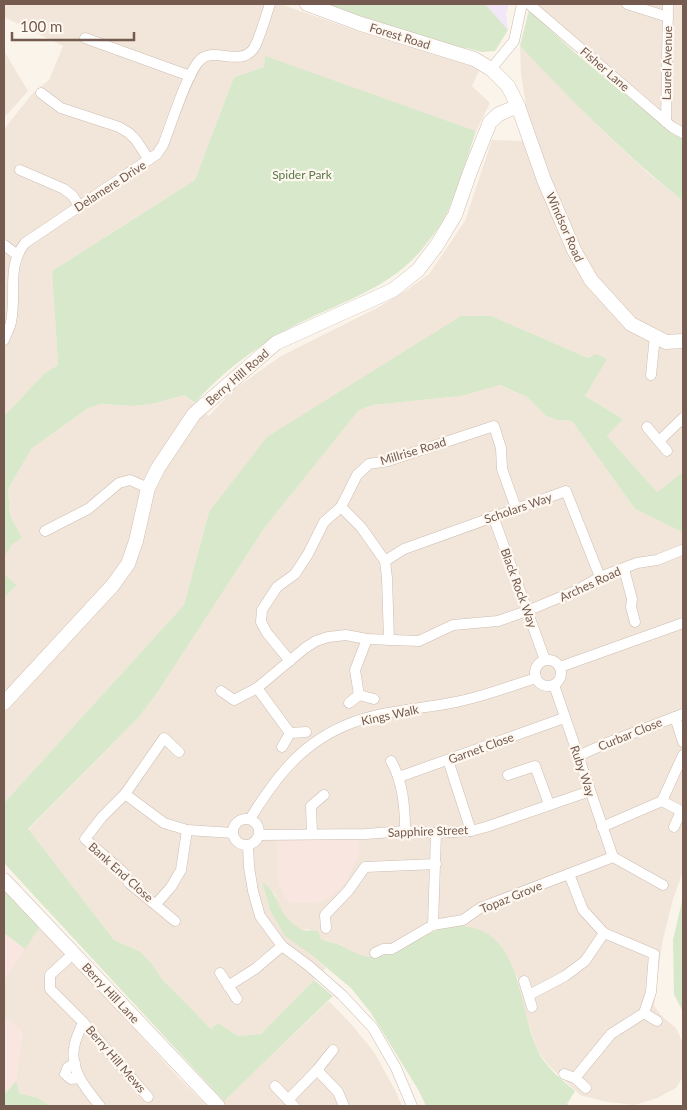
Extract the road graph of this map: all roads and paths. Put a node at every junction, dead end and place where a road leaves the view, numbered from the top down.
1 (270, 4) edge
2 (307, 4) edge
3 (522, 4) edge
4 (529, 4) edge
5 (626, 4) edge
6 (668, 4) edge
7 (668, 17) junction
8 (85, 38) dead end
9 (491, 69) junction
10 (190, 76) junction
11 (41, 93) dead end
12 (518, 106) junction
13 (666, 122) junction
14 (683, 133) edge
15 (149, 160) junction
16 (20, 170) dead end
17 (79, 206) junction
18 (4, 245) edge
19 (16, 254) junction
20 (655, 336) junction
21 (4, 340) edge
22 (683, 341) edge
23 (651, 375) dead end
24 (683, 418) edge
25 (646, 427) dead end
26 (659, 441) junction
27 (667, 451) dead end
28 (148, 488) junction
29 (341, 507) junction
30 (516, 508) junction
31 (493, 516) junction
32 (50, 532) dead end
33 (681, 548) edge
34 (385, 561) junction
35 (624, 569) junction
36 (600, 577) junction
37 (527, 611) junction
38 (635, 622) dead end
39 (683, 623) edge
40 (367, 639) junction
41 (389, 640) junction
42 (545, 660) junction
43 (290, 661) junction
44 (560, 667) junction
45 (536, 678) junction
46 (554, 685) junction
47 (257, 688) junction
48 (222, 691) dead end
49 (359, 695) junction
50 (374, 699) dead end
51 (4, 703) edge
52 (350, 703) dead end
53 (680, 712) edge
54 (564, 718) junction
55 (306, 732) dead end
56 (290, 733) junction
57 (683, 742) edge
58 (282, 747) dead end
59 (179, 752) dead end
60 (683, 755) edge
61 (578, 756) junction
62 (448, 760) junction
63 (391, 761) dead end
64 (508, 775) dead end
65 (399, 777) junction
66 (590, 791) junction
67 (125, 794) junction
68 (324, 795) dead end
69 (662, 801) junction
70 (549, 804) junction
71 (250, 818) junction
72 (674, 826) dead end
73 (602, 827) junction
74 (187, 830) junction
75 (405, 831) junction
76 (470, 831) junction
77 (232, 833) junction
78 (436, 833) junction
79 (259, 834) junction
80 (312, 834) junction
81 (248, 845) junction
82 (613, 857) junction
83 (436, 864) junction
84 (569, 874) junction
85 (4, 880) edge
86 (650, 891) dead end
87 (156, 904) junction
88 (175, 921) dead end
89 (433, 925) junction
90 (326, 928) dead end
91 (604, 933) junction
92 (282, 946) junction
93 (381, 947) dead end
94 (74, 953) junction
95 (220, 973) dead end
96 (524, 981) dead end
97 (228, 986) junction
98 (529, 996) junction
99 (237, 999) dead end
100 (532, 1007) dead end
101 (644, 1013) junction
102 (657, 1021) dead end
103 (83, 1022) junction
104 (333, 1050) dead end
105 (317, 1070) junction
106 (564, 1074) dead end
107 (575, 1078) junction
108 (275, 1086) dead end
109 (586, 1088) dead end
110 (148, 1097) dead end
111 (291, 1103) edge
112 (100, 1106) edge
113 (218, 1106) edge
114 (344, 1106) edge
115 (412, 1106) edge

1 - 10 street, Delamere Drive
2 - 9 street, Forest Road
3 - 9 street
4 - 13 street, Fisher Lane
5 - 7 street
6 - 7 street, Laurel Avenue
7 - 13 street, Laurel Avenue
8 - 10 street
9 - 12 street, Windsor Road
10 - 15 street, Delamere Drive
11 - 15 street
12 - 20 street, Windsor Road
12 - 28 street, Berry Hill Road
13 - 14 street, Fisher Lane
15 - 17 street, Delamere Drive
16 - 17 street
17 - 19 street, Delamere Drive
18 - 19 street
19 - 21 street
20 - 22 street, Windsor Road
20 - 23 street
24 - 26 street
25 - 26 street
26 - 27 street
28 - 32 street
28 - 51 street, Berry Hill Road
29 - 30 street, Millrise Road
29 - 34 street
29 - 43 street, Millrise Road
30 - 31 street, Scholars Way
30 - 36 street, Scholars Way
31 - 34 street, Scholars Way
31 - 37 street, Black Rock Way
33 - 35 street, Arches Road
34 - 41 street
35 - 36 street, Arches Road
35 - 38 street
36 - 37 street, Arches Road
37 - 41 street, Arches Road
37 - 42 street, Black Rock Way
39 - 44 street
40 - 41 street, Arches Road
40 - 43 street, Arches Road
40 - 49 street
42 - 44 street
42 - 45 street
43 - 47 street, Arches Road
44 - 46 street
45 - 46 street
45 - 71 street, Kings Walk
46 - 54 street, Ruby Way
47 - 48 street, Arches Road
47 - 56 street
49 - 50 street
49 - 52 street
53 - 57 street
53 - 61 street, Curbar Close
54 - 61 street, Ruby Way
54 - 62 street, Garnet Close
55 - 56 street
56 - 58 street
59 - 67 street
60 - 69 street
61 - 66 street, Ruby Way
62 - 65 street, Garnet Close
62 - 76 street
63 - 65 street
64 - 70 street
65 - 75 street
66 - 70 street, Sapphire Street
66 - 73 street, Ruby Way
67 - 74 street
67 - 87 street, Bank End Close
68 - 80 street
69 - 72 street
69 - 73 street
70 - 76 street, Sapphire Street
71 - 77 street
71 - 79 street
73 - 82 street, Ruby Way
74 - 77 street
74 - 87 street, Bank End Close
75 - 78 street, Sapphire Street
75 - 80 street, Sapphire Street
76 - 78 street, Sapphire Street
77 - 81 street
78 - 83 street
79 - 80 street, Sapphire Street
79 - 81 street
81 - 92 street
82 - 84 street, Topaz Grove
82 - 86 street
83 - 89 street
83 - 90 street
84 - 89 street, Topaz Grove
84 - 91 street
85 - 94 street, Berry Hill Lane
87 - 88 street, Bank End Close
89 - 93 street, Topaz Grove
91 - 98 street
91 - 101 street
92 - 97 street
92 - 115 street
94 - 103 street, Berry Hill Mews
94 - 113 street, Berry Hill Lane
95 - 97 street
96 - 98 street
97 - 99 street
98 - 100 street
101 - 102 street
101 - 107 street
103 - 110 street, Berry Hill Mews
103 - 112 street, Berry Hill Mews
104 - 105 street
105 - 111 street
105 - 114 street
106 - 107 street
107 - 109 street
108 - 111 street

